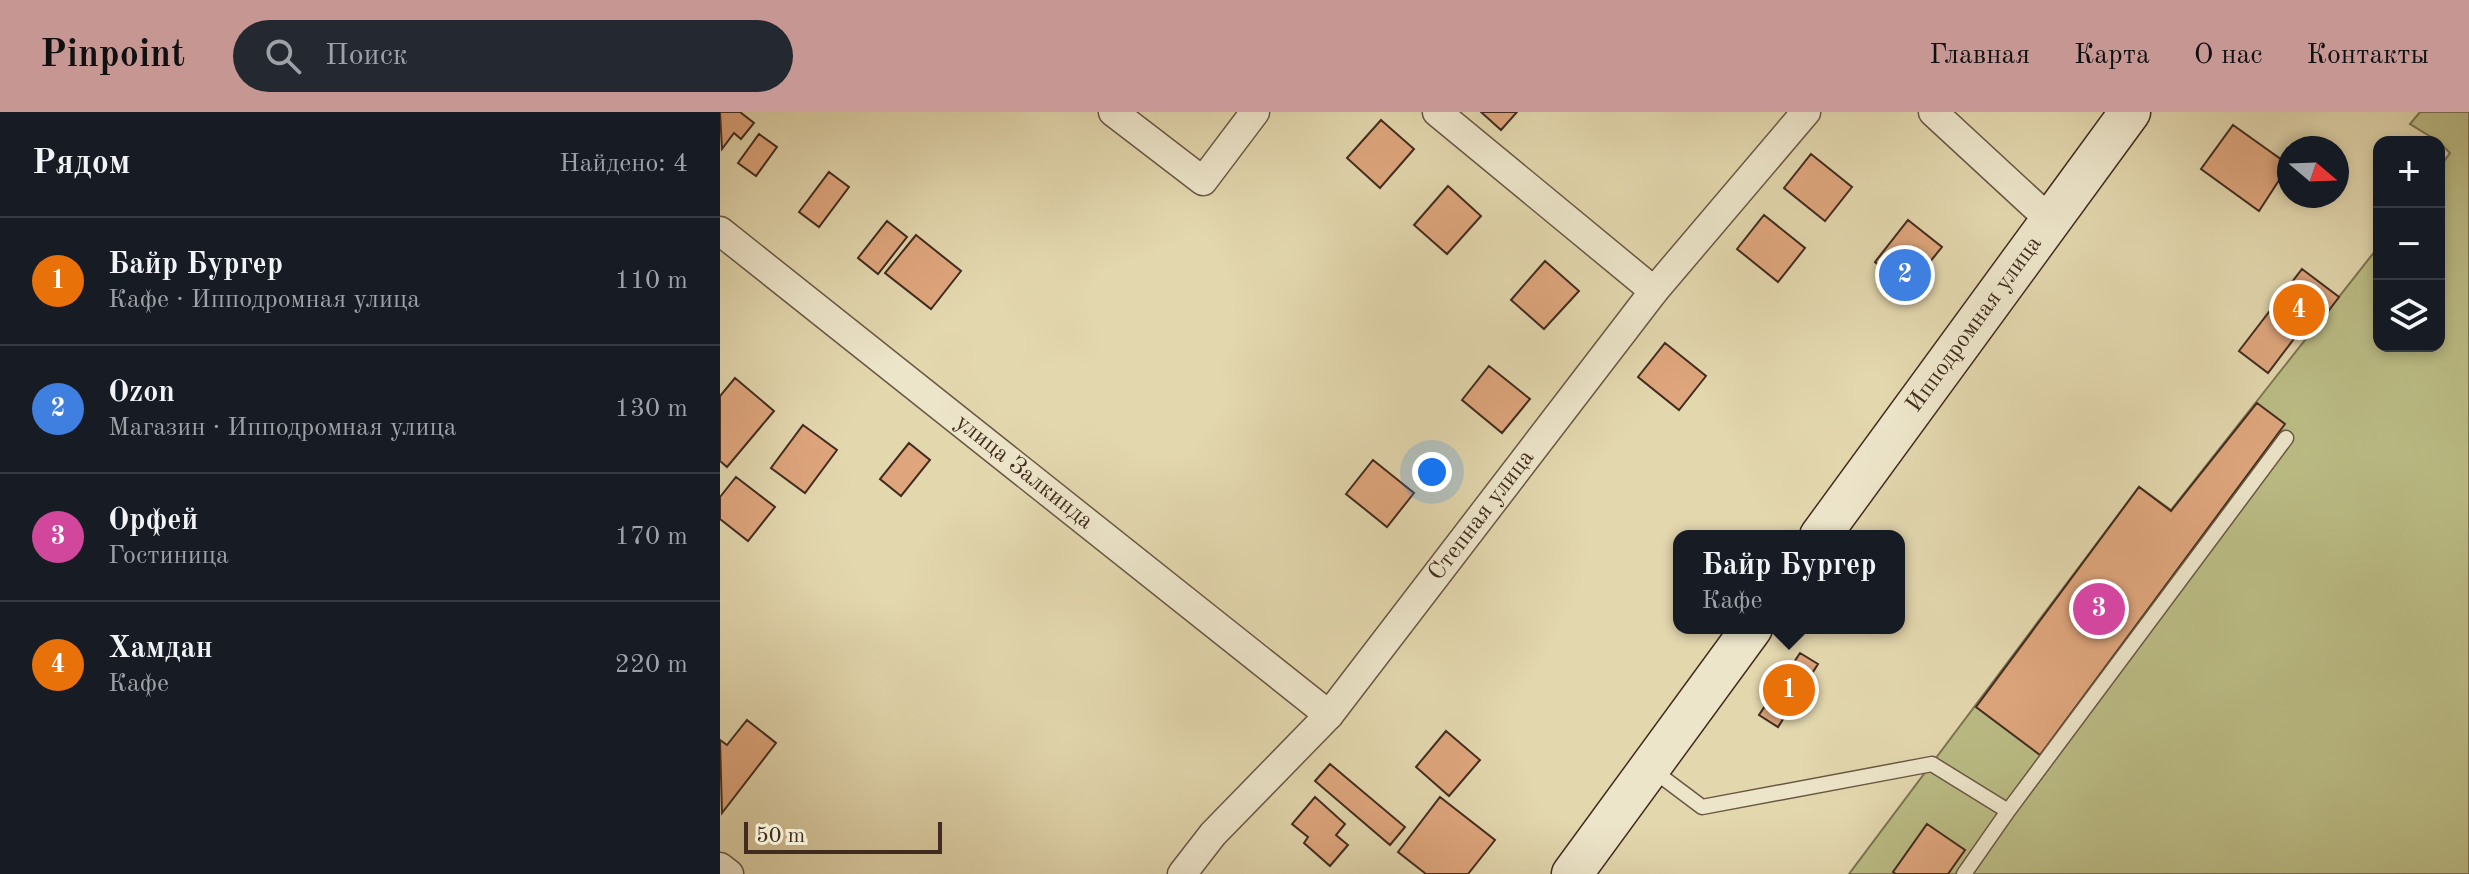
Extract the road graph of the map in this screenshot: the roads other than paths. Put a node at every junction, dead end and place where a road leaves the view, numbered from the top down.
1 (1113, 112) edge
2 (1255, 112) edge
3 (1437, 112) edge
4 (1806, 112) edge
5 (1933, 112) edge
6 (2130, 112) edge
7 (2051, 221) junction
8 (720, 231) edge
9 (1654, 291) junction
10 (2286, 438) dead end
11 (1824, 530) edge
12 (1748, 634) edge
13 (1329, 715) junction
14 (1650, 768) junction
15 (2008, 811) junction
16 (720, 867) edge
17 (729, 874) edge
18 (1182, 874) edge
19 (1572, 874) edge
20 (1964, 874) edge

1 - 2 street
3 - 9 street
4 - 9 street, Степная улица
5 - 7 street
6 - 7 main road, Ипподромная улица
7 - 11 main road, Ипподромная улица
8 - 13 street, улица Залкинда
9 - 13 street, Степная улица
10 - 15 lane
12 - 14 main road
13 - 18 street, Степная улица
14 - 15 lane
14 - 19 main road
15 - 20 lane
16 - 17 street

